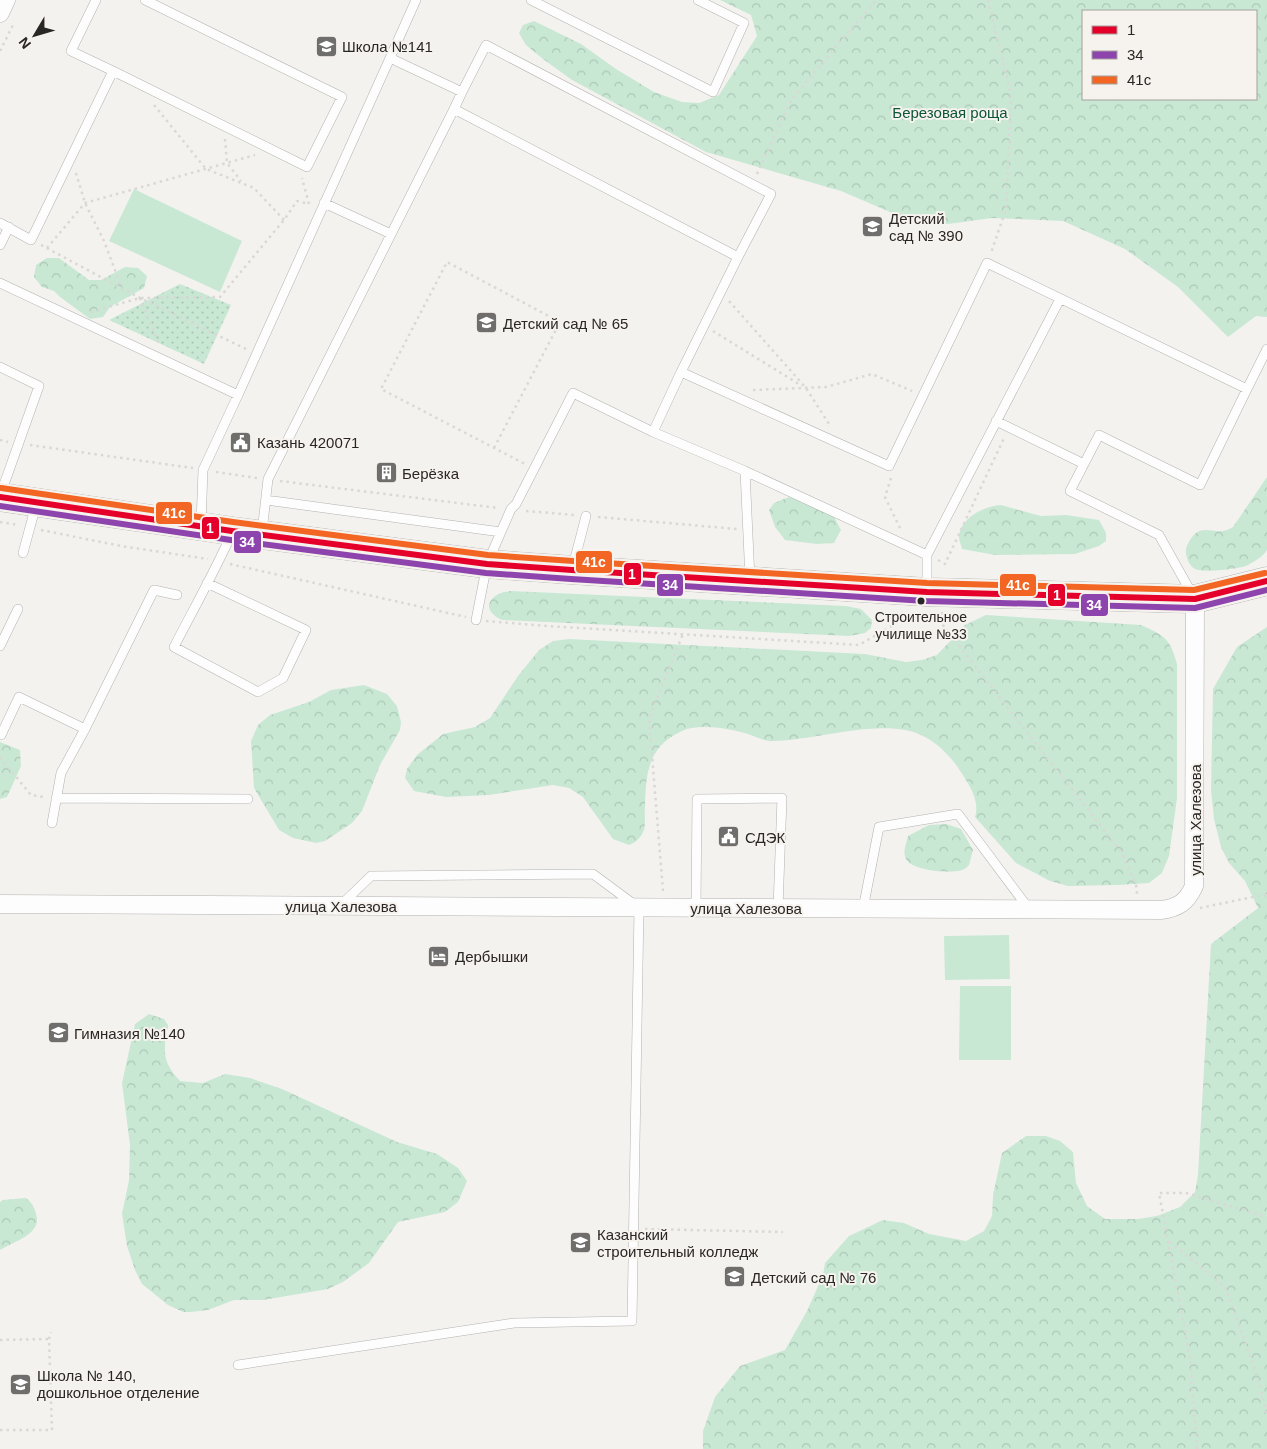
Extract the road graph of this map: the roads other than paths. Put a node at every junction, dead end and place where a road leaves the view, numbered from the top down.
1 (6, 0) edge
2 (96, 0) edge
3 (145, 0) edge
4 (416, 0) edge
5 (531, 0) edge
6 (698, 0) edge
7 (0, 13) edge
8 (390, 58) junction
9 (113, 71) junction
10 (462, 92) junction
11 (454, 109) junction
12 (324, 204) junction
13 (4, 225) edge
14 (391, 234) junction
15 (0, 245) edge
16 (738, 257) junction
17 (0, 283) edge
18 (1060, 299) junction
19 (1267, 349) edge
20 (0, 367) edge
21 (680, 372) junction
22 (1247, 390) junction
23 (238, 395) junction
24 (996, 421) junction
25 (653, 432) junction
26 (1084, 464) junction
27 (745, 471) junction
28 (0, 496) edge
29 (266, 500) junction
30 (37, 502) junction
31 (586, 516) road end
32 (201, 526) junction
33 (232, 531) junction
34 (501, 532) junction
35 (262, 535) junction
36 (23, 553) dead end
37 (927, 555) junction
38 (487, 564) junction
39 (572, 570) junction
40 (1267, 581) edge
41 (750, 582) junction
42 (207, 583) junction
43 (177, 595) dead end
44 (1195, 599) junction
45 (935, 601) junction
46 (18, 609) dead end
47 (476, 620) dead end
48 (0, 646) edge
49 (85, 730) junction
50 (0, 734) edge
51 (56, 798) junction
52 (248, 799) dead end
53 (52, 823) dead end
54 (0, 904) edge
55 (340, 906) junction
56 (639, 908) junction
57 (696, 908) junction
58 (778, 908) junction
59 (863, 909) junction
60 (1029, 910) junction
61 (238, 1365) dead end

1 - 7 street
2 - 9 lane
3 - 9 lane
4 - 8 lane
5 - 6 lane
8 - 10 lane
8 - 12 lane
9 - 13 lane
10 - 11 lane
10 - 16 lane
11 - 14 lane
11 - 16 lane
12 - 14 lane
12 - 23 lane
13 - 15 lane
14 - 29 lane
16 - 21 lane
17 - 23 lane
18 - 21 lane
18 - 22 lane
18 - 24 lane
19 - 22 lane
20 - 28 lane
21 - 25 lane
22 - 26 lane
23 - 32 lane
24 - 26 lane
24 - 37 lane
25 - 27 lane
25 - 34 lane
26 - 44 lane
27 - 37 lane
27 - 41 lane
28 - 30 main road
29 - 34 lane
29 - 35 lane
30 - 32 main road
30 - 36 lane
31 - 39 lane
32 - 33 main road
33 - 35 main road
33 - 42 lane
34 - 38 lane
35 - 38 main road
37 - 45 lane
38 - 39 main road
38 - 47 lane
39 - 41 main road
40 - 44 main road
41 - 45 main road
42 - 42 lane
43 - 49 lane
44 - 45 main road
44 - 60 street, улица Халезова
46 - 48 lane
49 - 50 lane
49 - 51 lane
51 - 52 lane
51 - 53 lane
54 - 55 street, улица Халезова
55 - 56 street, улица Халезова
55 - 56 lane
56 - 57 street, улица Халезова
56 - 61 lane
57 - 58 street, улица Халезова
57 - 58 lane
58 - 59 street, улица Халезова
59 - 60 street, улица Халезова
59 - 60 lane

